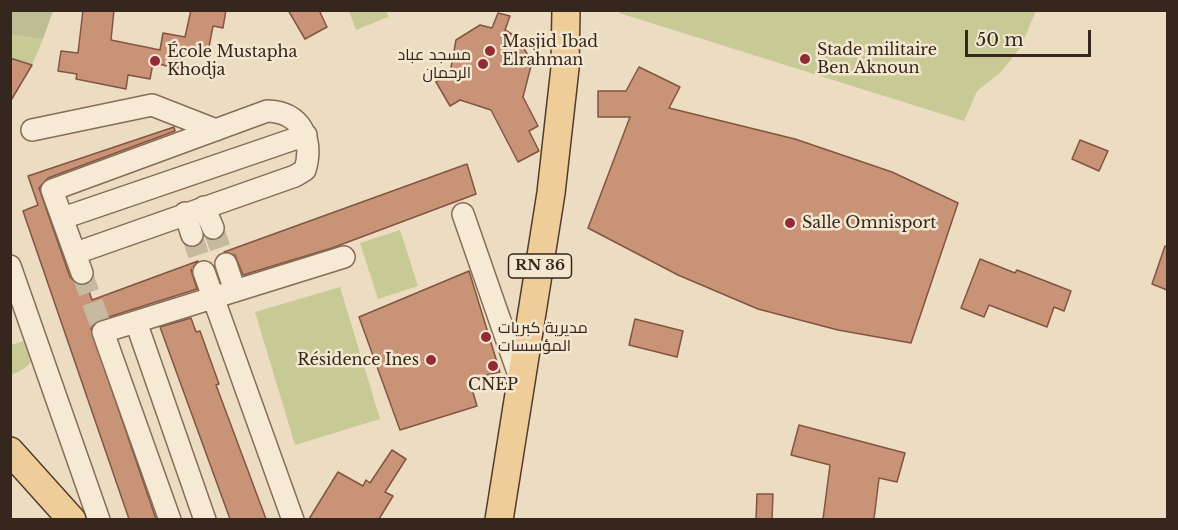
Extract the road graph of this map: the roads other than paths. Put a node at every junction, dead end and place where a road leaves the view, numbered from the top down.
1 (566, 10) edge
2 (579, 10) edge
3 (32, 130) dead end
4 (216, 130) junction
5 (306, 135) junction
6 (194, 210) junction
7 (463, 214) dead end
8 (63, 218) junction
9 (213, 228) tunnel mouth
10 (192, 235) tunnel mouth
11 (344, 257) dead end
12 (225, 264) tunnel mouth
13 (10, 266) edge
14 (204, 272) tunnel mouth
15 (235, 291) junction
16 (214, 298) junction
17 (136, 322) junction
18 (521, 382) junction
19 (10, 451) edge
20 (10, 475) edge
21 (50, 519) edge
22 (72, 519) edge
23 (99, 519) edge
24 (170, 519) edge
25 (205, 519) edge
26 (293, 519) edge
27 (499, 519) edge
28 (514, 519) edge

1 - 18 main road, RN 36
2 - 28 main road, RN 36
3 - 4 street
4 - 5 street
4 - 8 street
5 - 6 street
5 - 8 street
6 - 8 street
6 - 9 street
6 - 10 street
7 - 18 street
11 - 15 street
12 - 15 street
13 - 23 street
14 - 16 street
15 - 16 street
16 - 17 street
16 - 26 street
17 - 24 street
17 - 25 street
18 - 27 main road, RN 36
19 - 22 main road
20 - 21 main road

